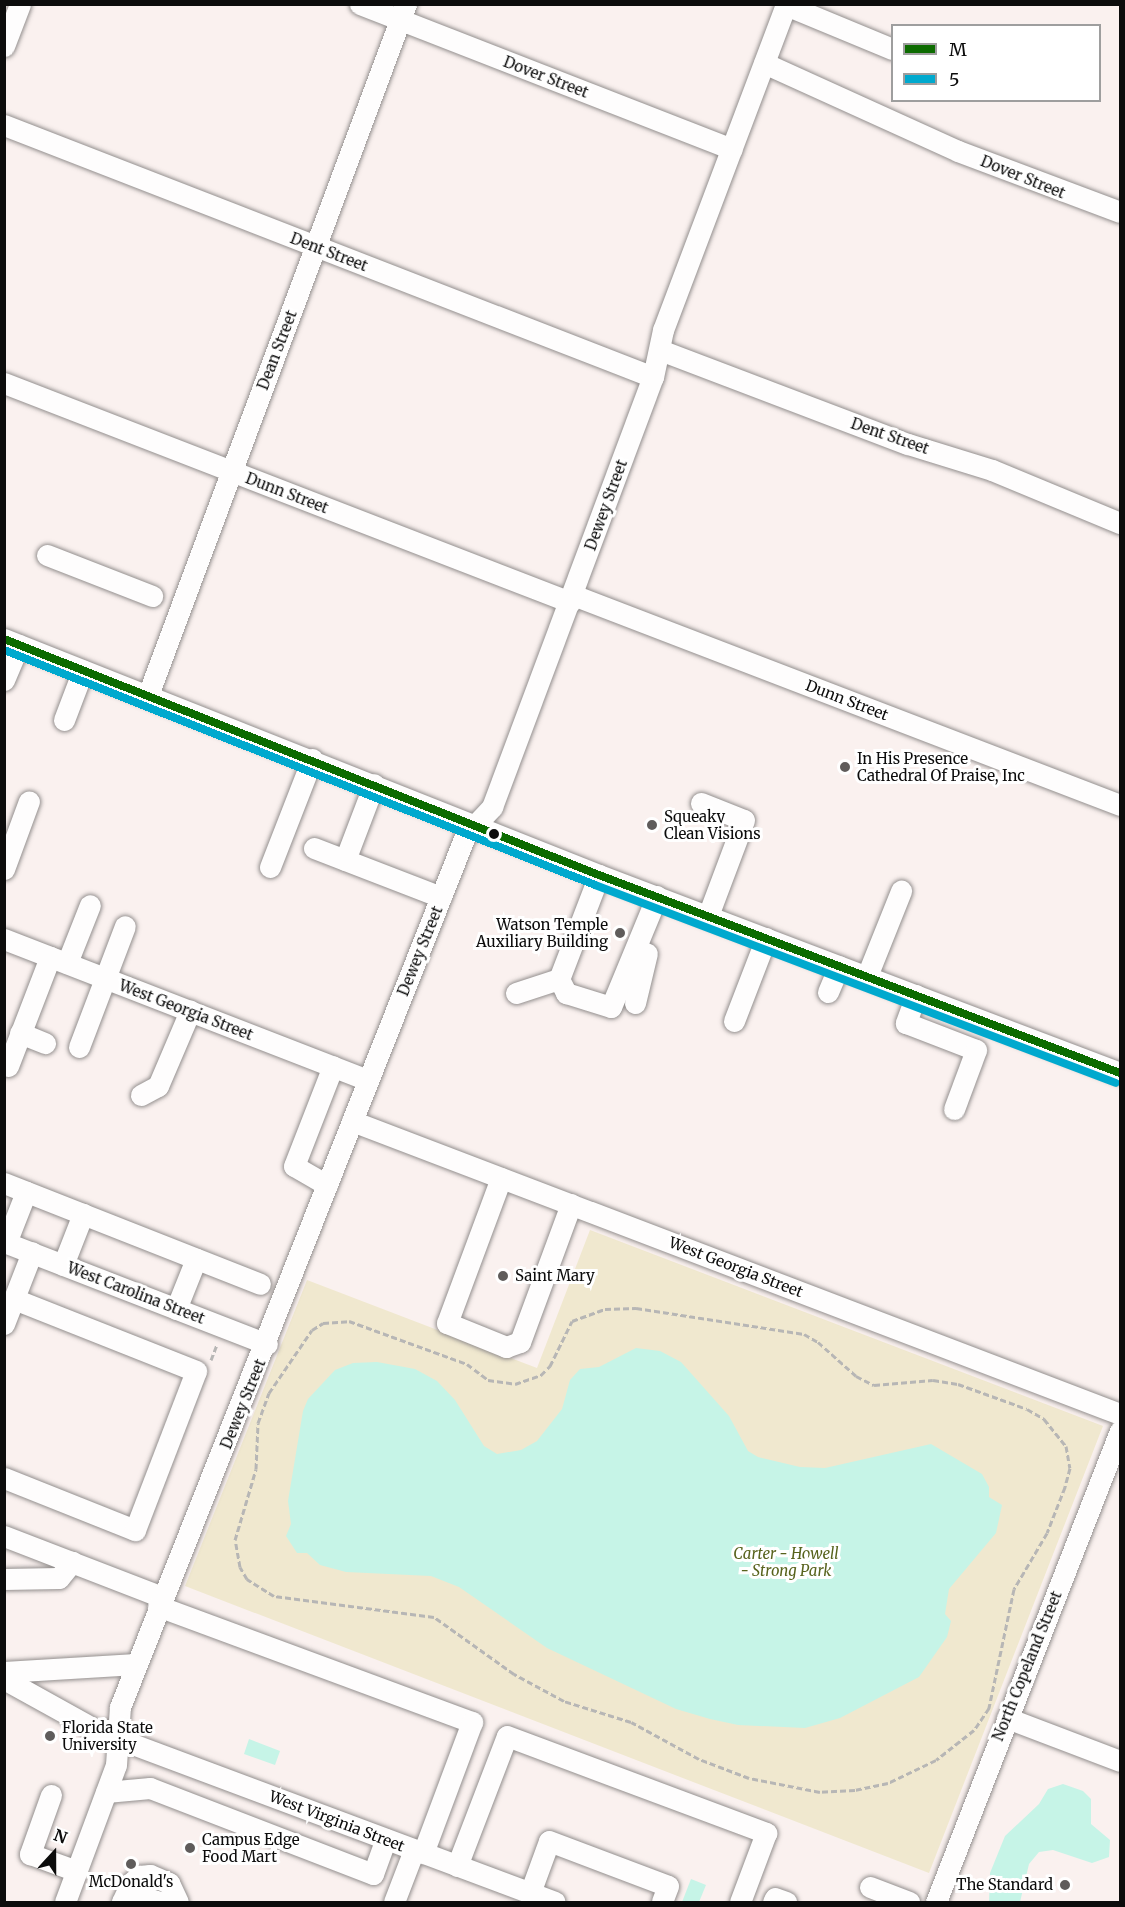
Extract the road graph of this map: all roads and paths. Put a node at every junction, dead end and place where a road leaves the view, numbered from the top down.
1 (20, 4) edge
2 (360, 4) edge
3 (786, 5) edge
4 (403, 12) edge
5 (821, 12) edge
6 (4, 46) edge
7 (891, 48) edge
8 (764, 63) junction
9 (4, 126) edge
10 (732, 149) junction
11 (1120, 212) edge
12 (316, 247) junction
13 (660, 350) junction
14 (653, 377) junction
15 (4, 383) edge
16 (231, 471) junction
17 (1120, 523) edge
18 (47, 555) dead end
19 (152, 596) dead end
20 (572, 598) junction
21 (12, 642) edge
22 (83, 670) junction
23 (4, 680) edge
24 (148, 695) junction
25 (64, 720) dead end
26 (312, 759) junction
27 (374, 784) junction
28 (29, 801) dead end
29 (701, 804) dead end
30 (1120, 805) edge
31 (477, 824) junction
32 (314, 848) dead end
33 (345, 860) junction
34 (270, 867) dead end
35 (4, 869) edge
36 (599, 875) junction
37 (901, 891) dead end
38 (441, 897) junction
39 (665, 899) junction
40 (90, 904) dead end
41 (708, 915) junction
42 (125, 926) dead end
43 (765, 938) junction
44 (4, 939) edge
45 (59, 960) junction
46 (839, 966) junction
47 (867, 976) junction
48 (105, 978) junction
49 (559, 979) junction
50 (828, 992) dead end
51 (516, 993) dead end
52 (916, 995) junction
53 (635, 1003) dead end
54 (190, 1011) junction
55 (979, 1019) junction
56 (735, 1021) dead end
57 (20, 1034) junction
58 (45, 1043) dead end
59 (79, 1047) dead end
60 (968, 1047) junction
61 (8, 1066) dead end
62 (333, 1066) junction
63 (1120, 1073) edge
64 (368, 1080) junction
65 (141, 1095) dead end
66 (954, 1109) dead end
67 (352, 1121) junction
68 (501, 1178) junction
69 (4, 1183) edge
70 (327, 1185) junction
71 (26, 1192) junction
72 (571, 1204) junction
73 (83, 1214) junction
74 (5, 1242) edge
75 (32, 1252) junction
76 (196, 1259) junction
77 (63, 1265) junction
78 (260, 1284) dead end
79 (14, 1299) junction
80 (176, 1309) junction
81 (4, 1324) edge
82 (219, 1339) dead end
83 (267, 1344) junction
84 (210, 1362) dead end
85 (467, 1364) joint
86 (1120, 1414) edge
87 (1120, 1431) edge
88 (4, 1478) edge
89 (4, 1536) edge
90 (72, 1562) junction
91 (4, 1579) edge
92 (160, 1602) junction
93 (136, 1664) junction
94 (4, 1672) edge
95 (4, 1679) edge
96 (1007, 1718) junction
97 (118, 1734) junction
98 (1120, 1761) edge
99 (259, 1791) junction
100 (106, 1792) junction
101 (51, 1795) dead end
102 (234, 1821) junction
103 (386, 1839) junction
104 (419, 1851) junction
105 (456, 1866) junction
106 (77, 1871) junction
107 (870, 1887) dead end
108 (530, 1893) junction
109 (66, 1902) edge
110 (122, 1902) edge
111 (161, 1902) edge
112 (178, 1902) edge
113 (394, 1902) edge
114 (555, 1902) edge
115 (662, 1902) edge
116 (740, 1902) edge
117 (773, 1902) edge
118 (786, 1902) edge
119 (909, 1902) edge
120 (936, 1902) edge

1 - 6 street
2 - 4 street, Dover Street
3 - 5 street
3 - 8 street, Dewey Street
4 - 10 street, Dover Street
4 - 12 street, Dean Street
5 - 7 street
8 - 10 street, Dewey Street
8 - 11 street, Dover Street
9 - 12 street, Dent Street
10 - 13 street, Dewey Street
12 - 14 street, Dent Street
12 - 16 street, Dean Street
13 - 14 street, Dewey Street
13 - 17 street, Dent Street
14 - 20 street, Dewey Street
15 - 16 street, Dunn Street
16 - 20 street, Dunn Street
16 - 24 street, Dean Street
18 - 19 street
20 - 30 street, Dunn Street
20 - 31 street, Dewey Street
21 - 22 street
21 - 23 street
22 - 24 street
22 - 25 street
24 - 26 street
26 - 27 street
26 - 34 street
27 - 31 street
27 - 33 street
28 - 35 street
29 - 41 street
31 - 36 street
31 - 38 street, Dewey Street
32 - 33 street
33 - 38 street
36 - 39 street
36 - 49 street
37 - 47 street
38 - 64 street, Dewey Street
39 - 41 street
39 - 49 street
39 - 53 street
40 - 45 street
41 - 43 street
42 - 48 street
43 - 46 street
43 - 56 street
44 - 45 street, West Georgia Street
45 - 48 street, West Georgia Street
45 - 57 street
46 - 47 street
46 - 50 street
47 - 52 street
48 - 54 street, West Georgia Street
48 - 59 street
49 - 51 street
52 - 55 street
52 - 60 street
54 - 62 street, West Georgia Street
54 - 65 street
55 - 60 street
55 - 63 street
57 - 58 street
57 - 61 street
60 - 66 street
62 - 64 street, West Georgia Street
62 - 70 street
64 - 67 street, Dewey Street
67 - 68 street, West Georgia Street
67 - 70 street, Dewey Street
68 - 72 street, West Georgia Street
68 - 72 street
69 - 71 street
70 - 83 street, Dewey Street
71 - 73 street
71 - 74 street
72 - 86 street, West Georgia Street
73 - 76 street
73 - 77 street
74 - 75 street, West Carolina Street
75 - 77 street, West Carolina Street
75 - 79 street
76 - 78 street
76 - 80 street
77 - 80 street, West Carolina Street
79 - 81 street
79 - 88 street
80 - 83 street, West Carolina Street
82 - 84 path
83 - 92 street, Dewey Street
85 - 85 path
87 - 96 street, North Copeland Street
89 - 90 street
90 - 91 street
90 - 92 street
92 - 93 street, Dewey Street
92 - 104 street
93 - 94 street
93 - 97 street, Dewey Street
95 - 97 street, West Virginia Street
96 - 98 street
96 - 120 street, North Copeland Street
97 - 99 street, West Virginia Street
97 - 100 street, Dewey Street
99 - 102 street
99 - 103 street, West Virginia Street
100 - 102 street
100 - 106 street, Dewey Street
101 - 106 street
102 - 103 street
103 - 104 street, West Virginia Street
104 - 105 street, West Virginia Street
104 - 113 street
105 - 108 street, West Virginia Street
105 - 116 street
106 - 109 street, Dewey Street
107 - 119 street
108 - 114 street, West Virginia Street
108 - 115 street
110 - 111 street
110 - 112 street
117 - 118 street

